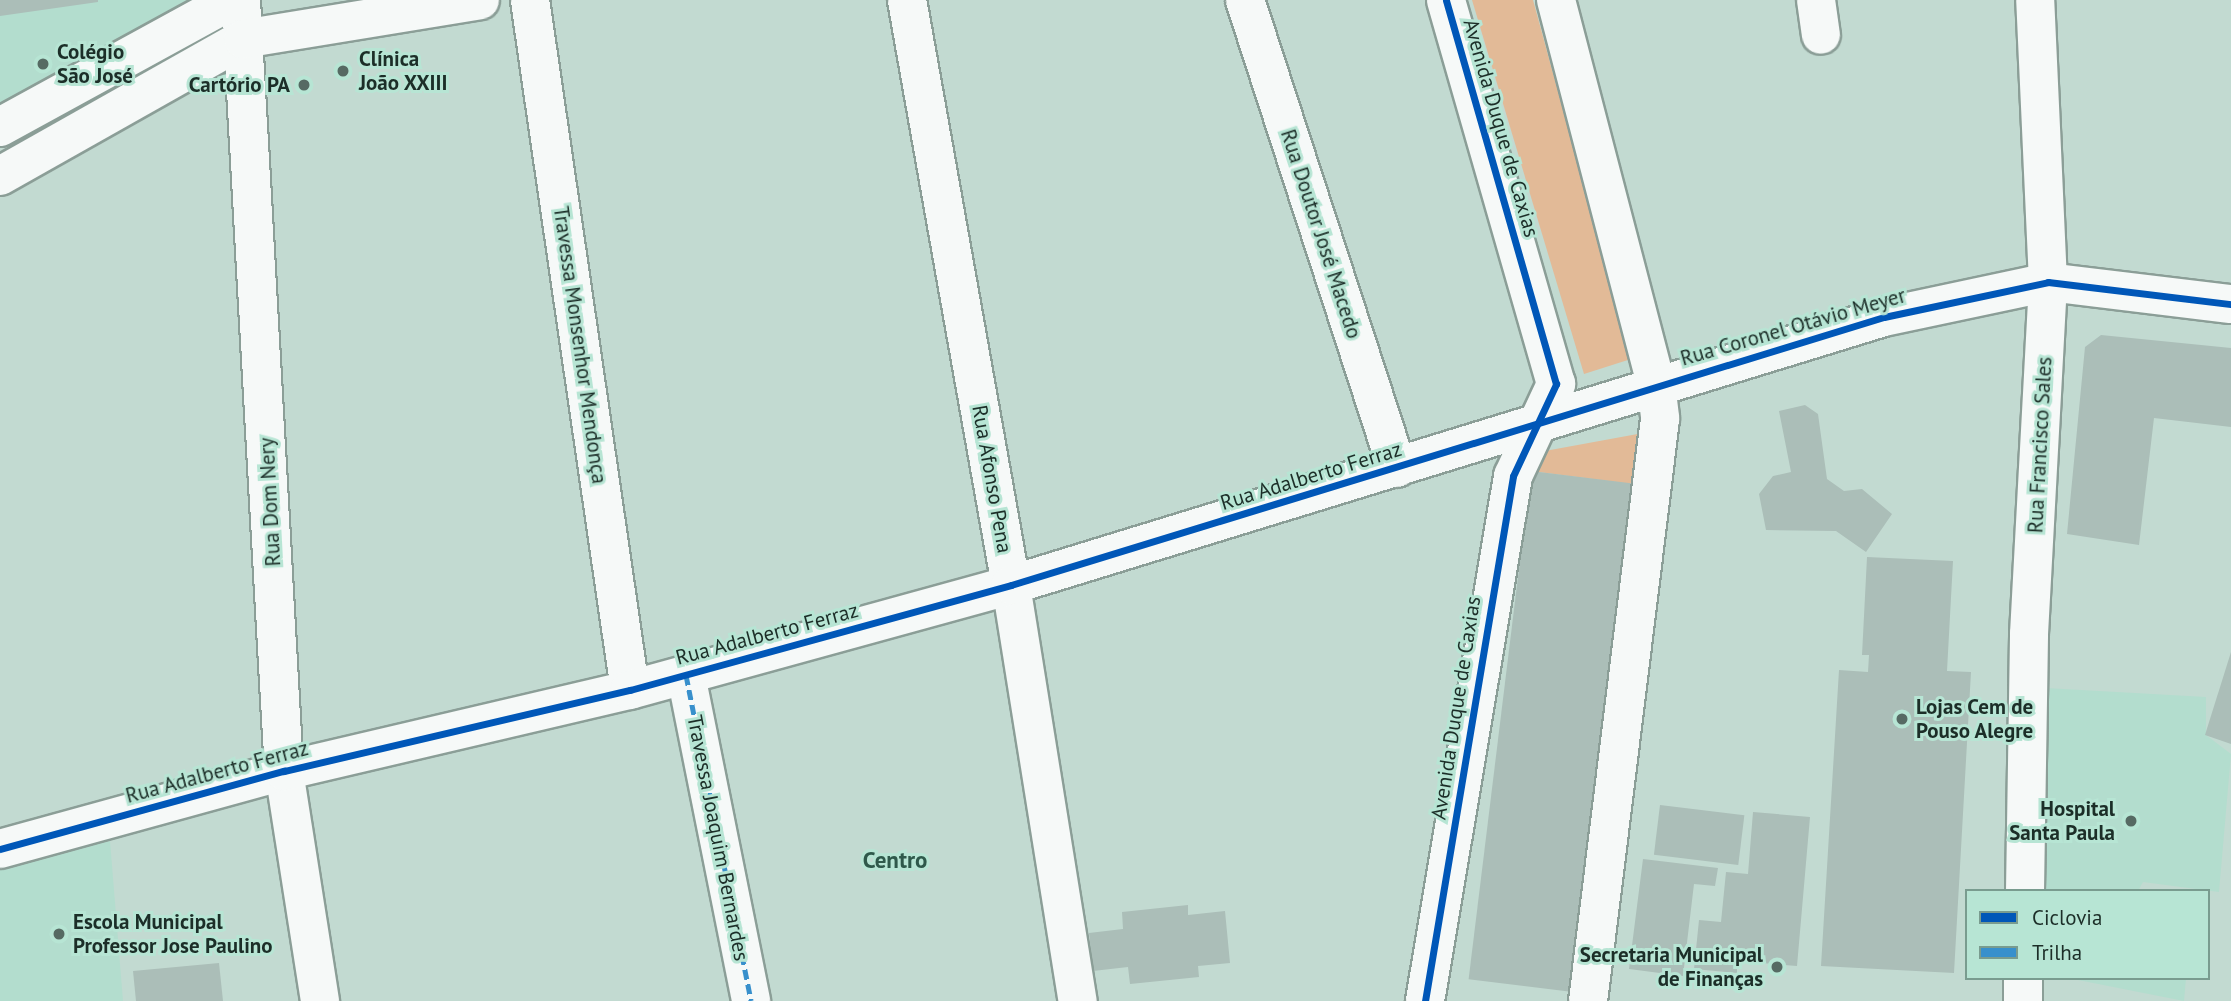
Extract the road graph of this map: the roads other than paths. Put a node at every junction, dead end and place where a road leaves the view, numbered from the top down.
1 (232, 0) edge
2 (241, 0) edge
3 (481, 0) edge
4 (530, 0) edge
5 (907, 0) edge
6 (1245, 0) edge
7 (1446, 0) edge
8 (1556, 0) edge
9 (2035, 0) edge
10 (243, 39) junction
11 (0, 127) edge
12 (0, 176) edge
13 (2048, 282) junction
14 (2231, 304) edge
15 (1656, 384) junction
16 (1535, 425) junction
17 (1397, 468) junction
18 (1011, 585) junction
19 (686, 675) junction
20 (630, 690) junction
21 (284, 771) junction
22 (0, 849) edge
23 (2025, 889) edge
24 (2024, 980) edge
25 (320, 1001) edge
26 (751, 1001) edge
27 (1078, 1001) edge
28 (1425, 1001) edge
29 (1588, 1001) edge
30 (2023, 1001) edge

1 - 11 street
2 - 10 street, Rua Dom Nery
3 - 10 street
4 - 20 street, Travessa Monsenhor Mendonça
5 - 18 street, Rua Afonso Pena
6 - 17 street, Rua Doutor José Macedo
7 - 16 street, Avenida Duque de Caxias
8 - 15 street
9 - 13 street, Rua Francisco Sales
10 - 12 street
10 - 21 street, Rua Dom Nery
13 - 14 street, Rua Coronel Otávio Meyer
13 - 15 street, Rua Coronel Otávio Meyer
13 - 23 street, Rua Francisco Sales
15 - 16 street
15 - 29 street
16 - 17 street, Rua Adalberto Ferraz
16 - 28 street, Avenida Duque de Caxias
17 - 18 street, Rua Adalberto Ferraz
18 - 19 street, Rua Adalberto Ferraz
18 - 27 street, Rua Afonso Pena
19 - 20 street, Rua Adalberto Ferraz
19 - 26 street, Travessa Joaquim Bernardes
20 - 21 street, Rua Adalberto Ferraz
21 - 22 street, Rua Adalberto Ferraz
21 - 25 street, Rua Dom Nery
24 - 30 street

